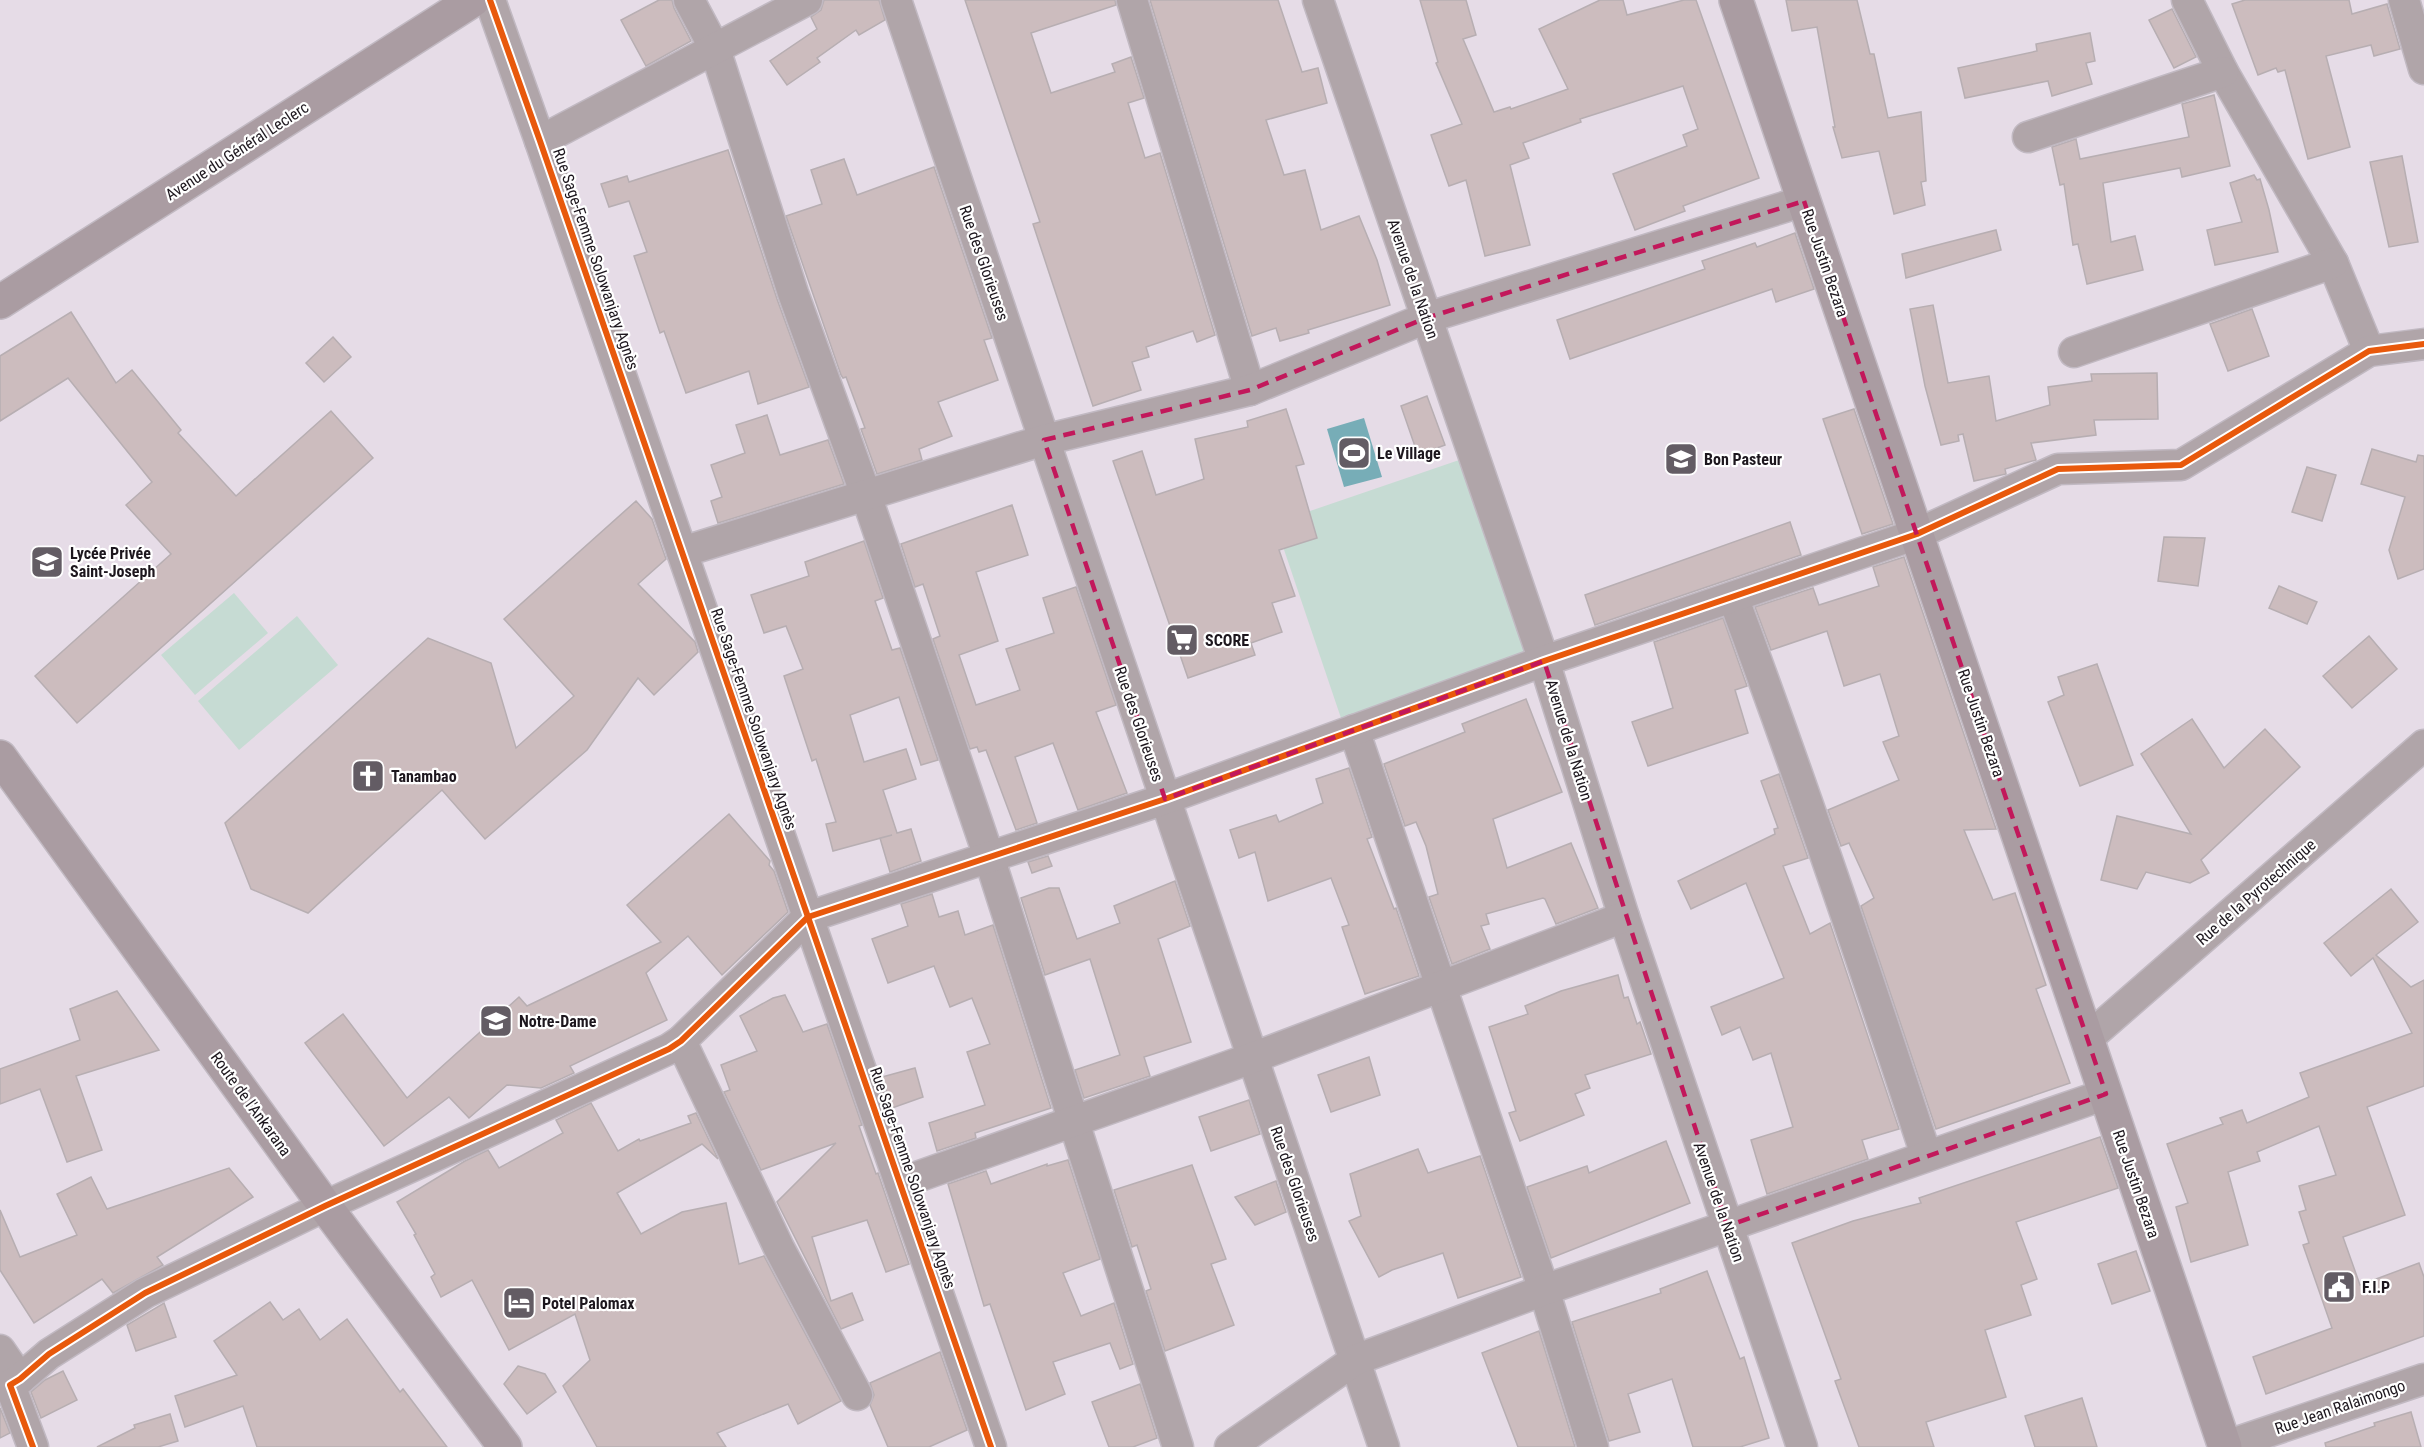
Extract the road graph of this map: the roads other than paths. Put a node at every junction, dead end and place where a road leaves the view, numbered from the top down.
1 (473, 0) edge
2 (490, 0) edge
3 (688, 0) edge
4 (807, 0) edge
5 (896, 0) edge
6 (1132, 0) edge
7 (1318, 0) edge
8 (1736, 0) edge
9 (2187, 0) edge
10 (2404, 0) edge
11 (715, 49) junction
12 (2424, 69) edge
13 (2223, 72) junction
14 (2028, 137) dead end
15 (540, 141) junction
16 (1804, 201) junction
17 (2332, 263) junction
18 (0, 302) edge
19 (1426, 318) junction
20 (2424, 344) edge
21 (2370, 351) junction
22 (2073, 352) dead end
23 (1250, 390) junction
24 (1044, 440) junction
25 (866, 495) junction
26 (1917, 534) junction
27 (682, 552) junction
28 (1733, 597) junction
29 (1544, 662) junction
30 (1354, 730) junction
31 (2424, 746) edge
32 (0, 757) edge
33 (1165, 799) junction
34 (989, 857) junction
35 (808, 917) junction
36 (1624, 917) junction
37 (1442, 986) junction
38 (2087, 1039) junction
39 (681, 1041) junction
40 (1252, 1058) junction
41 (2106, 1094) junction
42 (1074, 1121) junction
43 (1926, 1155) junction
44 (900, 1183) junction
45 (325, 1206) junction
46 (1727, 1226) junction
47 (1544, 1290) junction
48 (0, 1350) edge
49 (1355, 1360) junction
50 (20, 1379) junction
51 (2424, 1379) edge
52 (857, 1395) dead end
53 (33, 1447) edge
54 (505, 1447) edge
55 (991, 1447) edge
56 (1178, 1447) edge
57 (1230, 1447) edge
58 (1384, 1447) edge
59 (1593, 1447) edge
60 (1802, 1447) edge
61 (2224, 1447) edge

1 - 18 main road, Avenue du Général Leclerc
2 - 15 street, Rue Sage-Femme Solowanjary Agnès
3 - 11 street
4 - 11 street
5 - 24 street, Rue des Glorieuses
6 - 23 street
7 - 19 street, Avenue de la Nation
8 - 16 main road, Rue Justin Bezara
9 - 13 street
10 - 12 street
11 - 15 street
11 - 25 street
13 - 14 street
13 - 17 street
15 - 27 street, Rue Sage-Femme Solowanjary Agnès
16 - 19 street
16 - 26 main road, Rue Justin Bezara
17 - 21 street
17 - 22 street
19 - 23 street
19 - 29 street, Avenue de la Nation
20 - 21 street
21 - 26 street
23 - 24 street
24 - 25 street
24 - 33 street, Rue des Glorieuses
25 - 27 street
25 - 34 street
26 - 28 street
26 - 38 main road, Rue Justin Bezara
27 - 35 street, Rue Sage-Femme Solowanjary Agnès
28 - 29 street
28 - 43 street
29 - 30 street
29 - 36 street, Avenue de la Nation
30 - 33 street
30 - 37 street
31 - 38 street, Rue de la Pyrotechnique
32 - 45 main road, Route de l'Ankarana
33 - 34 street
33 - 40 street, Rue des Glorieuses
34 - 35 street
34 - 42 street
35 - 39 street
35 - 44 street, Rue Sage-Femme Solowanjary Agnès
36 - 37 street
36 - 46 street, Avenue de la Nation
37 - 40 street
37 - 47 street
38 - 41 main road, Rue Justin Bezara
39 - 45 street
39 - 52 street
40 - 42 street
40 - 49 street, Rue des Glorieuses
41 - 43 street
41 - 61 main road, Rue Justin Bezara
42 - 44 street
42 - 56 street
43 - 46 street
44 - 55 street, Rue Sage-Femme Solowanjary Agnès
45 - 50 street
45 - 54 main road, Route de l'Ankarana
46 - 47 street
46 - 60 street, Avenue de la Nation
47 - 49 street
47 - 59 street
48 - 50 street
49 - 57 street
49 - 58 street, Rue des Glorieuses
50 - 53 street
51 - 61 street, Rue Jean Ralaimongo

